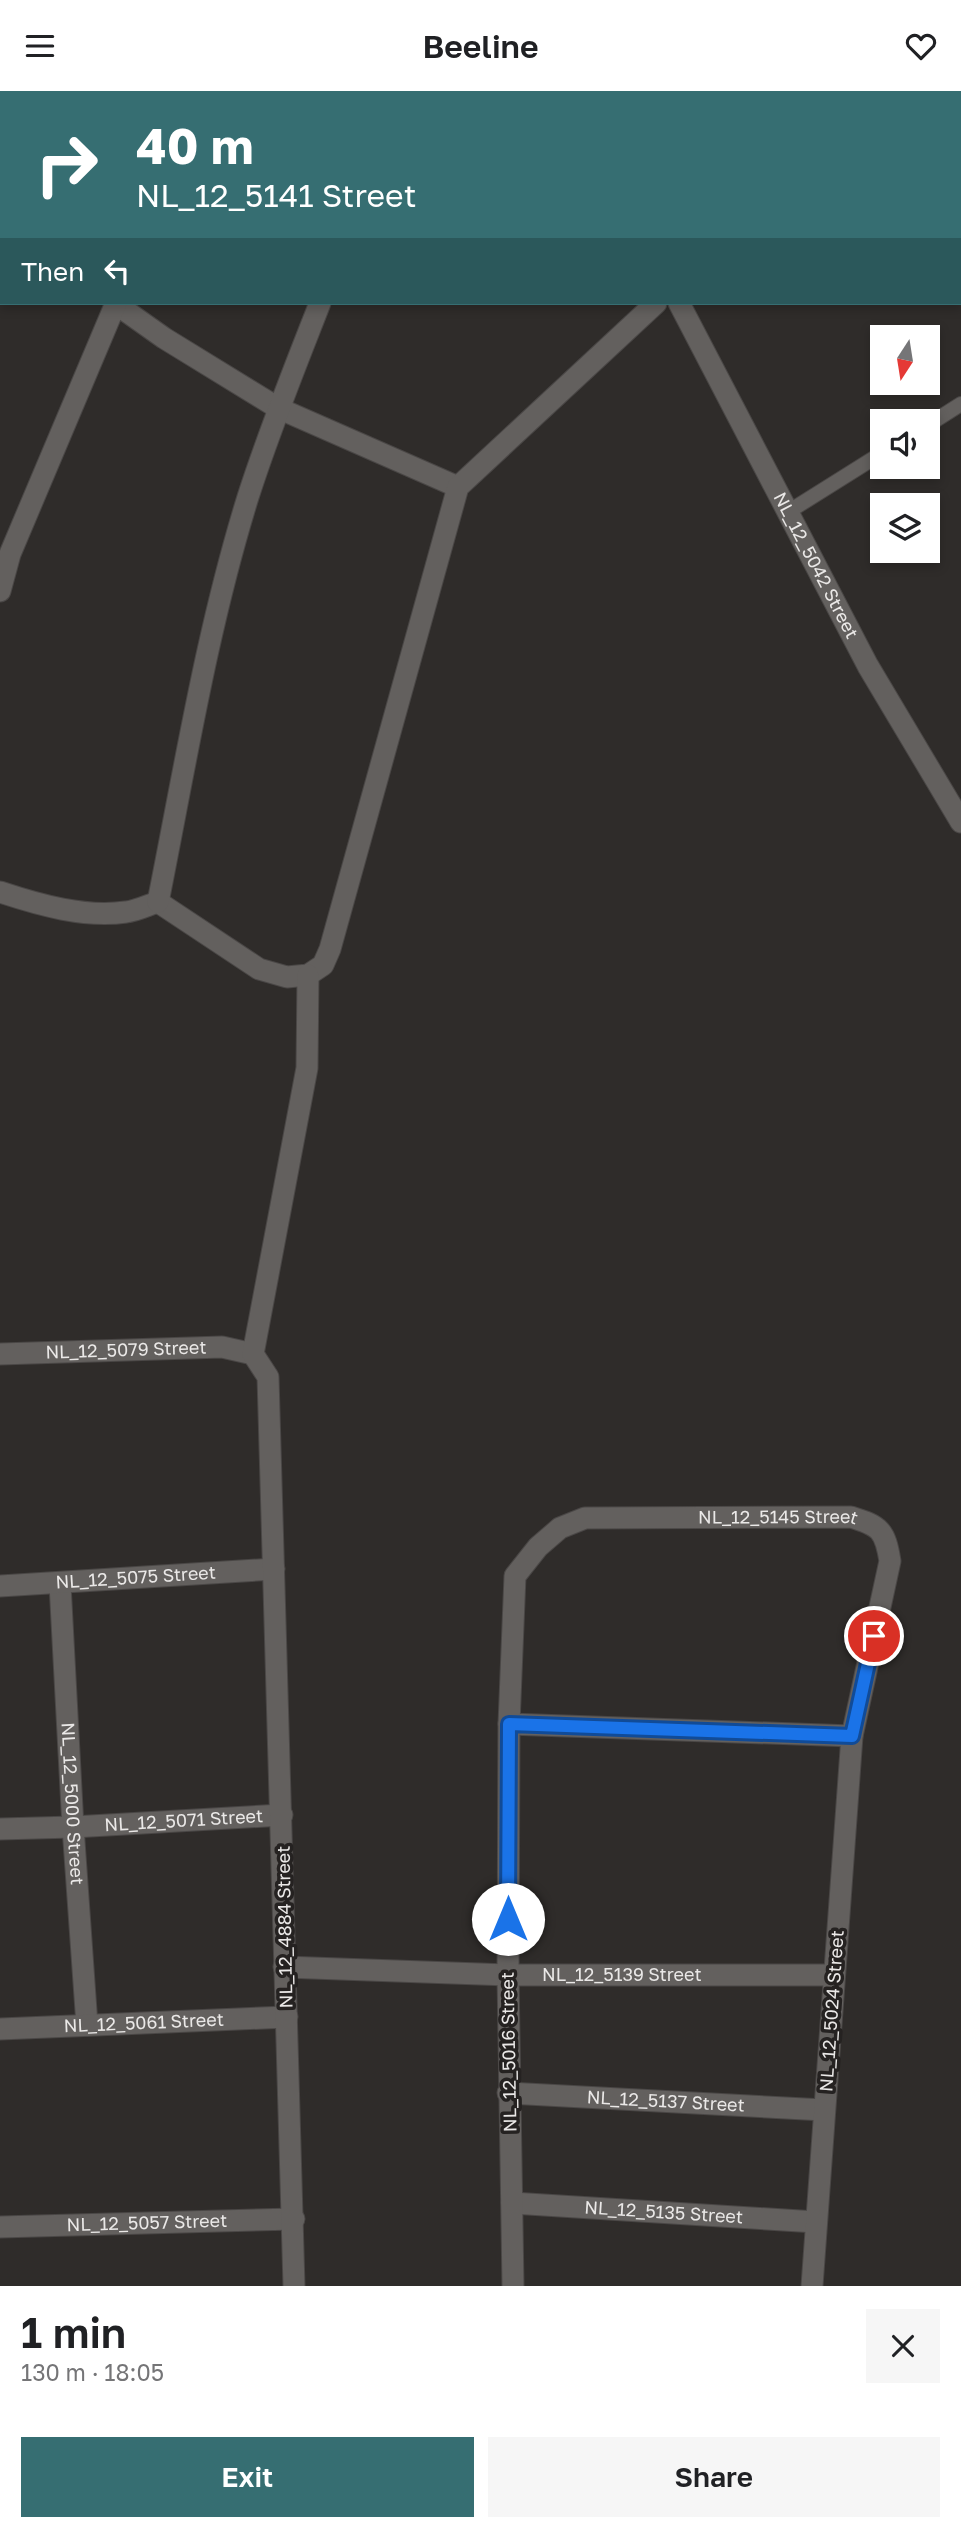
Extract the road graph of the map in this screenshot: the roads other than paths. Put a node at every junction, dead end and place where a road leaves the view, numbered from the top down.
1 (116, 305) edge
2 (117, 305) edge
3 (319, 305) edge
4 (654, 305) edge
5 (680, 305) edge
6 (961, 404) edge
7 (278, 408) junction
8 (940, 417) edge
9 (870, 461) edge
10 (458, 487) junction
11 (788, 512) junction
12 (0, 591) edge
13 (961, 822) edge
14 (0, 892) edge
15 (158, 902) junction
16 (309, 975) junction
17 (0, 1354) edge
18 (253, 1354) junction
19 (274, 1569) junction
20 (60, 1584) junction
21 (0, 1586) edge
22 (512, 1608) joint
23 (509, 1724) junction
24 (852, 1736) junction
25 (282, 1815) junction
26 (73, 1827) junction
27 (0, 1829) edge
28 (285, 1967) junction
29 (508, 1975) junction
30 (834, 1975) junction
31 (287, 2017) junction
32 (88, 2025) junction
33 (0, 2029) edge
34 (508, 2093) junction
35 (824, 2110) junction
36 (512, 2203) junction
37 (294, 2219) junction
38 (816, 2222) junction
39 (0, 2227) edge
40 (294, 2286) edge
41 (513, 2286) edge
42 (812, 2286) edge

1 - 12 street
2 - 7 street
3 - 7 street
4 - 10 street
5 - 11 street, NL_12_5042 Street
6 - 8 lane
7 - 10 street
7 - 15 street
9 - 11 lane
10 - 16 street
11 - 13 street, NL_12_5042 Street
14 - 15 street
15 - 16 street
16 - 18 street
17 - 18 street, NL_12_5079 Street
18 - 19 street, NL_12_4884 Street
19 - 20 street, NL_12_5075 Street
19 - 25 street, NL_12_4884 Street
20 - 21 street, NL_12_5075 Street
20 - 26 street, NL_12_5000 Street
22 - 23 street, NL_12_5016 Street
22 - 24 street, NL_12_5145 Street
23 - 24 street
23 - 29 street, NL_12_5016 Street
24 - 30 street, NL_12_5024 Street
25 - 26 street, NL_12_5071 Street
25 - 28 street, NL_12_4884 Street
26 - 27 street, NL_12_5071 Street
26 - 32 street, NL_12_5000 Street
28 - 29 street, NL_12_5139 Street
28 - 31 street, NL_12_4884 Street
29 - 30 street, NL_12_5139 Street
29 - 34 street, NL_12_5016 Street
30 - 35 street, NL_12_5024 Street
31 - 32 street, NL_12_5061 Street
31 - 37 street, NL_12_4884 Street
32 - 33 street, NL_12_5061 Street
34 - 35 street, NL_12_5137 Street
34 - 36 street, NL_12_5016 Street
35 - 38 street, NL_12_5024 Street
36 - 38 street, NL_12_5135 Street
36 - 41 street, NL_12_5016 Street
37 - 39 street, NL_12_5057 Street
37 - 40 street, NL_12_4884 Street
38 - 42 street, NL_12_5024 Street

